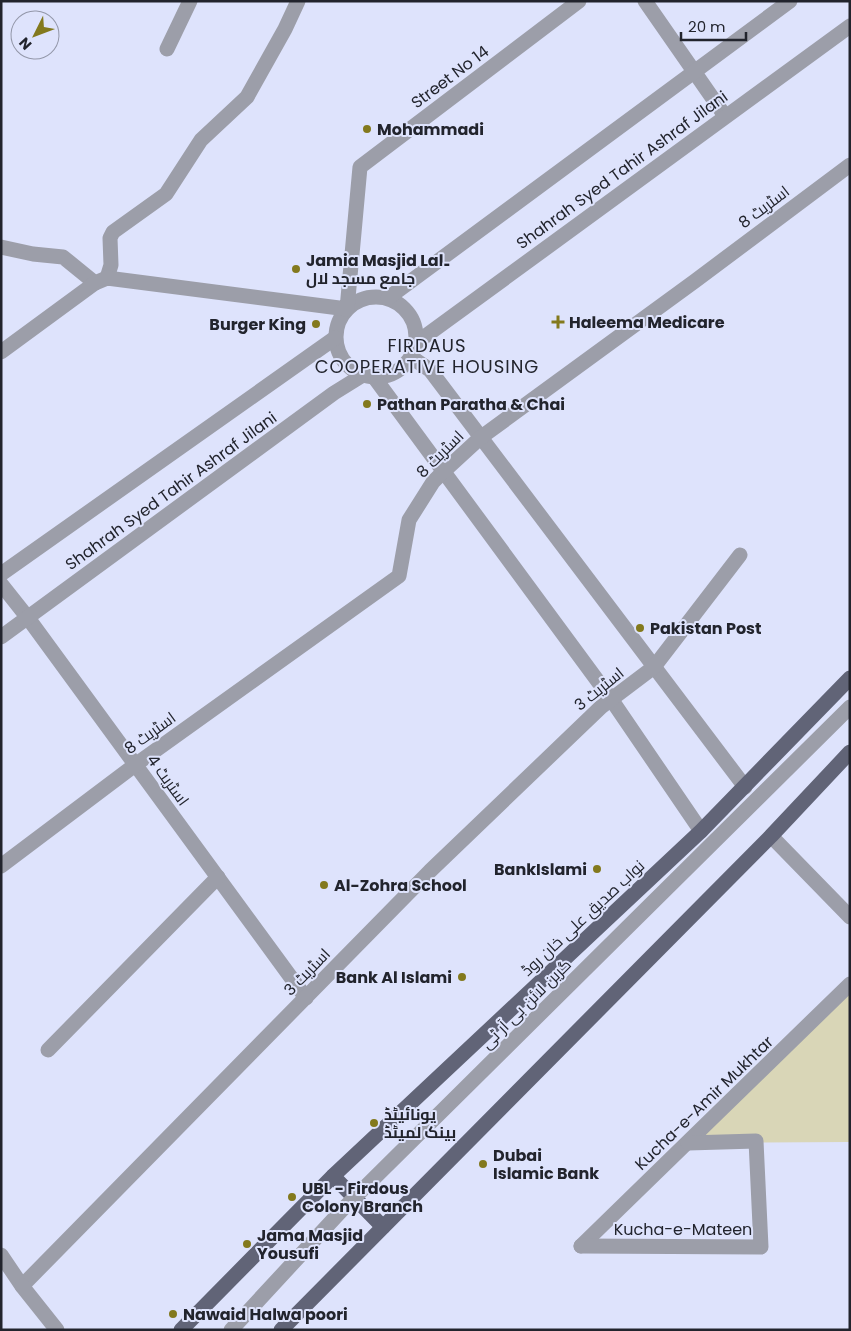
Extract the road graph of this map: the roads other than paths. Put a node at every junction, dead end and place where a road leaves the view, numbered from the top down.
1 (190, 1) edge
2 (298, 1) edge
3 (579, 1) edge
4 (645, 1) edge
5 (790, 1) edge
6 (850, 26) edge
7 (167, 50) dead end
8 (695, 72) junction
9 (725, 116) junction
10 (850, 165) edge
11 (1, 247) edge
12 (101, 281) junction
13 (388, 298) junction
14 (347, 309) junction
15 (336, 338) junction
16 (414, 350) junction
17 (1, 352) edge
18 (368, 376) junction
19 (480, 438) junction
20 (443, 472) junction
21 (740, 555) dead end
22 (1, 574) edge
23 (1, 584) edge
24 (28, 618) junction
25 (1, 637) edge
26 (654, 667) junction
27 (850, 678) edge
28 (611, 699) junction
29 (850, 707) edge
30 (850, 752) edge
31 (136, 765) junction
32 (745, 786) junction
33 (701, 831) junction
34 (771, 836) junction
35 (1, 866) edge
36 (218, 877) junction
37 (850, 917) edge
38 (850, 984) edge
39 (306, 998) junction
40 (48, 1050) dead end
41 (688, 1143) junction
42 (333, 1176) junction
43 (383, 1227) junction
44 (581, 1246) joint
45 (1, 1255) edge
46 (22, 1286) junction
47 (57, 1330) edge
48 (181, 1330) edge
49 (231, 1330) edge
50 (281, 1330) edge

1 - 7 street
2 - 12 street
3 - 14 street, Street No 14
4 - 8 street
5 - 8 street
6 - 9 street, Shahrah Syed Tahir Ashraf Jilani
8 - 9 street
8 - 13 street
9 - 16 street, Shahrah Syed Tahir Ashraf Jilani
10 - 19 street, اسٹریٹ 8
11 - 12 street
12 - 14 street
12 - 17 street
13 - 14 street
13 - 16 street
14 - 15 street
15 - 18 street
15 - 22 street, Shahrah Syed Tahir Ashraf Jilani
16 - 18 street
16 - 19 street
18 - 20 street
18 - 24 street, Shahrah Syed Tahir Ashraf Jilani
19 - 20 street, اسٹریٹ 8
19 - 26 street
20 - 28 street
20 - 31 street, اسٹریٹ 8
21 - 26 street, اسٹریٹ 3
23 - 24 street, اسٹریٹ 4
24 - 25 street, Shahrah Syed Tahir Ashraf Jilani
24 - 31 street, اسٹریٹ 4
26 - 28 street, اسٹریٹ 3
26 - 32 street
27 - 32 main road, نواب صدیق علی خان روڈ
28 - 33 street
28 - 39 street, اسٹریٹ 3
29 - 49 street, گرین لائن بی آر ٹی, bridge
30 - 34 main road
31 - 35 street, اسٹریٹ 8
31 - 36 street, اسٹریٹ 4
32 - 33 main road, نواب صدیق علی خان روڈ
33 - 42 main road, نواب صدیق علی خان روڈ
34 - 37 street
34 - 43 main road
36 - 39 street, اسٹریٹ 4
36 - 40 street
38 - 41 street, Kucha-e-Amir Mukhtar
39 - 46 street, اسٹریٹ 3
41 - 44 street, Kucha-e-Amir Mukhtar
41 - 44 street, Kucha-e-Mateen
42 - 43 main road
42 - 48 main road, نواب صدیق علی خان روڈ
43 - 50 main road
45 - 46 street
46 - 47 street

